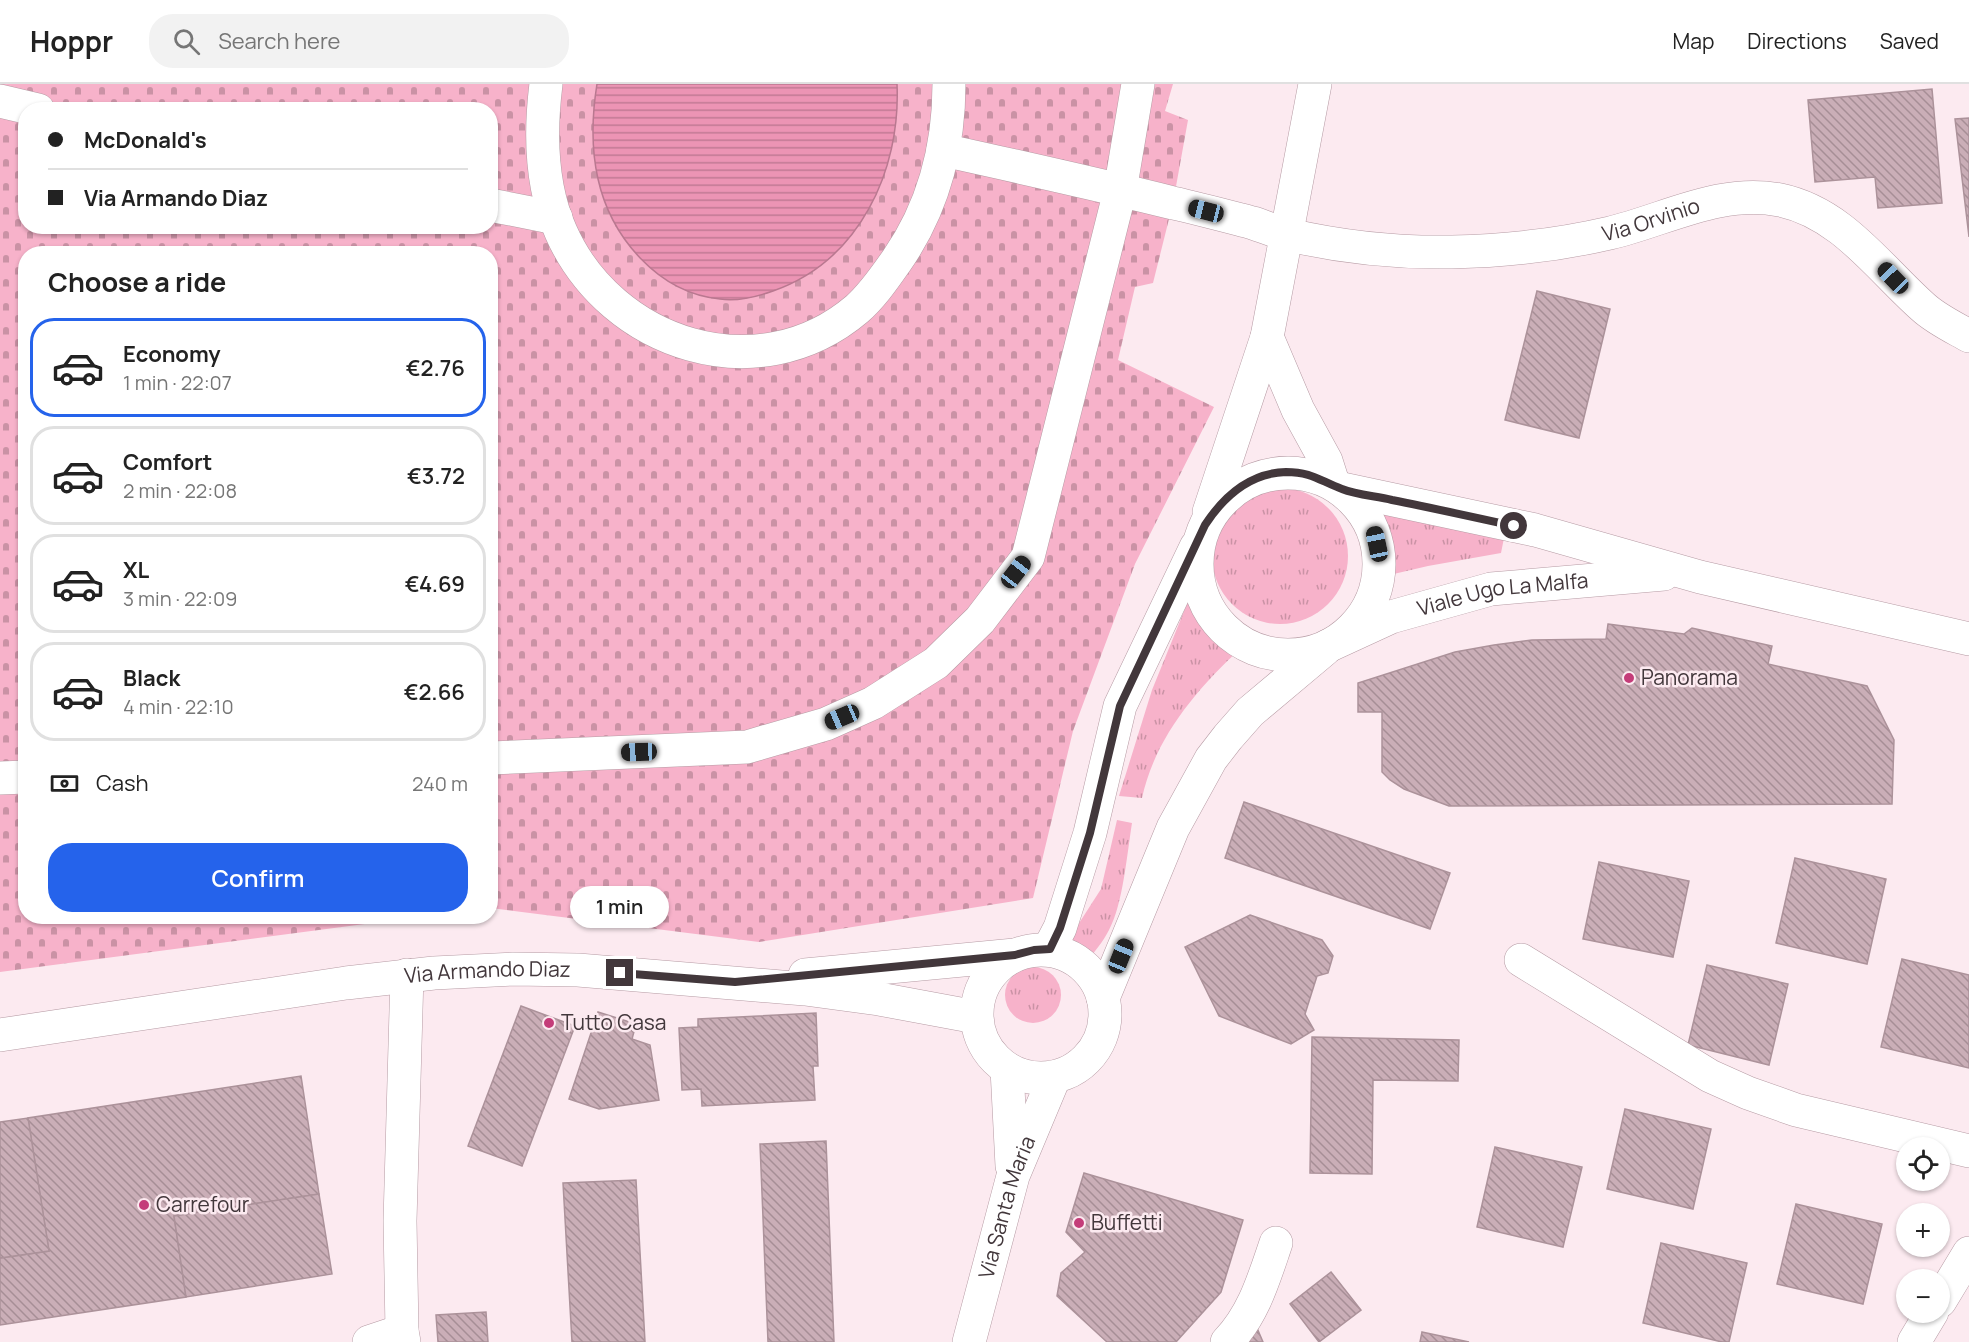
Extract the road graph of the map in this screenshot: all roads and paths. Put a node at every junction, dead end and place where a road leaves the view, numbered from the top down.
1 (546, 84) edge
2 (949, 84) edge
3 (1138, 84) edge
4 (1315, 84) edge
5 (0, 101) edge
6 (18, 105) edge
7 (944, 150) junction
8 (1120, 191) junction
9 (498, 207) edge
10 (555, 218) junction
11 (1287, 235) junction
12 (1969, 336) edge
13 (1268, 337) junction
14 (1337, 486) junction
15 (1203, 531) junction
16 (1686, 572) junction
17 (1969, 639) edge
18 (1329, 646) junction
19 (498, 758) edge
20 (18, 777) edge
21 (0, 778) edge
22 (1050, 949) junction
23 (1015, 955) junction
24 (1521, 960) dead end
25 (407, 975) junction
26 (735, 982) junction
27 (1103, 998) junction
28 (976, 1017) junction
29 (0, 1035) edge
30 (1007, 1069) junction
31 (1054, 1078) junction
32 (1969, 1151) edge
33 (1013, 1176) junction
34 (1276, 1243) dead end
35 (1969, 1253) edge
36 (1950, 1284) edge
37 (1925, 1323) edge
38 (403, 1336) edge
39 (369, 1342) edge
40 (969, 1342) edge
41 (1227, 1342) edge
42 (1914, 1342) edge

1 - 10 street
2 - 7 street
3 - 8 street
4 - 11 street
5 - 6 street
7 - 8 street, Via Orvinio
7 - 10 street
8 - 11 street, Via Orvinio
8 - 19 street
9 - 10 street
11 - 12 street, Via Orvinio
11 - 13 street
13 - 14 street
13 - 15 street
14 - 15 street
14 - 16 street, Viale Ugo La Malfa
14 - 18 street
15 - 18 street
15 - 22 street
16 - 17 street, Viale Ugo La Malfa
16 - 18 street, Viale Ugo La Malfa
18 - 27 street
20 - 21 street
22 - 23 street
22 - 27 street
23 - 26 street
23 - 28 street
24 - 32 street
25 - 26 street, Via Armando Diaz
25 - 29 street, Via Armando Diaz
25 - 38 street
26 - 28 street, Via Armando Diaz
27 - 31 street
28 - 30 street
30 - 31 street
30 - 33 street, Via Santa Maria
31 - 33 street, Via Santa Maria
33 - 40 street, Via Santa Maria
34 - 41 street
35 - 36 street
37 - 42 street
38 - 39 street

